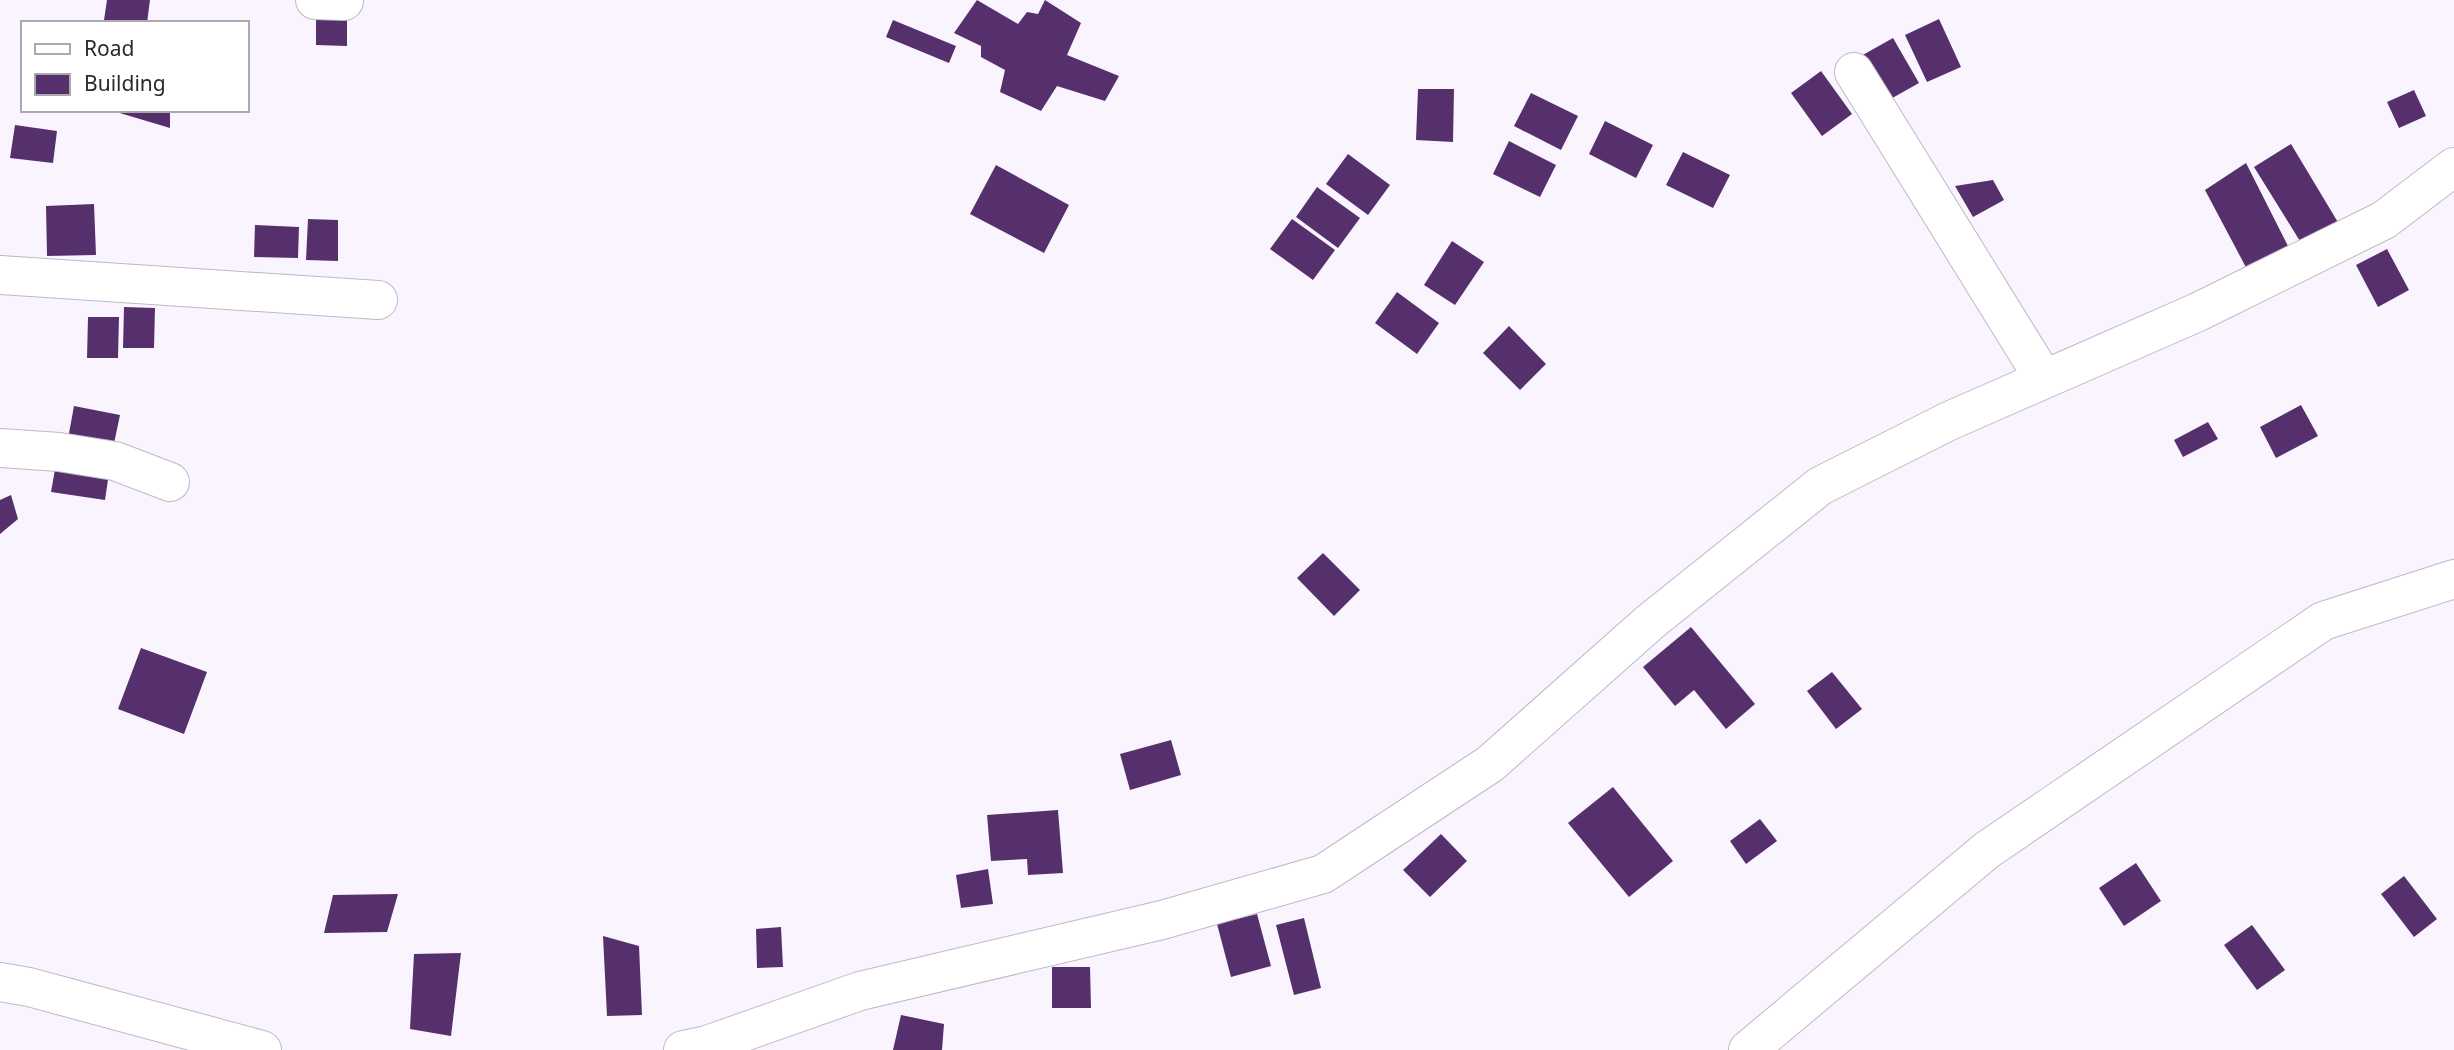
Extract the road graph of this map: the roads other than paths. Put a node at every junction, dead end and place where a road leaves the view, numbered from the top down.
1 (1854, 72) dead end
2 (2454, 167) edge
3 (0, 275) edge
4 (378, 300) dead end
5 (2044, 379) junction
6 (0, 448) edge
7 (170, 482) dead end
8 (2454, 579) edge
9 (0, 982) edge
10 (262, 1050) edge
11 (683, 1050) edge
12 (1748, 1050) edge

1 - 5 street
2 - 5 street
3 - 4 street
5 - 11 street
6 - 7 street
8 - 12 street
9 - 10 street

